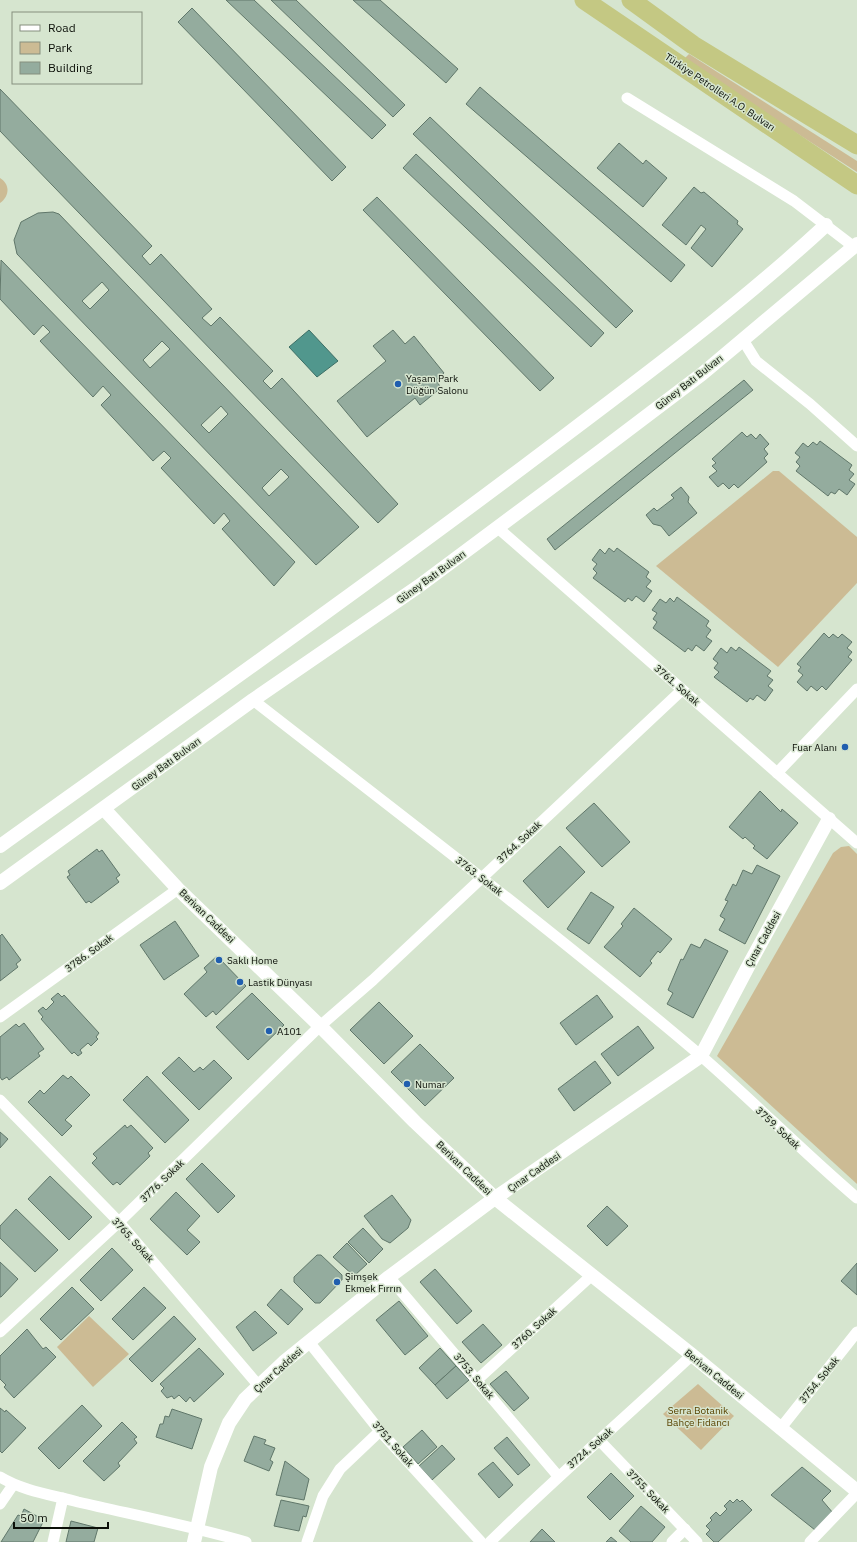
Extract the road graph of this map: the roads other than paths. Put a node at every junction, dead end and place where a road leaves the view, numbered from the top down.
1 (584, 0) edge
2 (631, 0) edge
3 (627, 98) dead end
4 (857, 145) edge
5 (857, 185) edge
6 (826, 225) junction
7 (853, 248) edge
8 (743, 340) junction
9 (857, 446) edge
10 (498, 528) junction
11 (857, 689) edge
12 (682, 690) junction
13 (253, 700) junction
14 (777, 773) junction
15 (104, 809) junction
16 (830, 819) junction
17 (857, 843) edge
18 (0, 846) edge
19 (481, 877) junction
20 (0, 883) edge
21 (178, 889) junction
22 (0, 1017) edge
23 (320, 1026) junction
24 (701, 1056) junction
25 (0, 1100) edge
26 (495, 1198) junction
27 (857, 1198) edge
28 (119, 1222) junction
29 (591, 1276) junction
30 (389, 1277) junction
31 (0, 1332) edge
32 (857, 1332) edge
33 (309, 1342) junction
34 (692, 1355) junction
35 (477, 1380) junction
36 (259, 1386) junction
37 (780, 1429) junction
38 (380, 1431) junction
39 (600, 1441) junction
40 (558, 1476) junction
41 (0, 1477) edge
42 (13, 1485) junction
43 (857, 1492) edge
44 (63, 1498) junction
45 (0, 1504) edge
46 (197, 1528) junction
47 (685, 1529) junction
48 (54, 1542) edge
49 (194, 1542) edge
50 (246, 1542) edge
51 (306, 1542) edge
52 (481, 1542) edge
53 (490, 1542) edge
54 (672, 1542) edge
55 (697, 1542) edge
56 (810, 1542) edge

1 - 5 highway, Türkiye Petrolleri A.O. Bulvarı
2 - 4 highway
3 - 6 street
6 - 7 street
6 - 18 street
7 - 8 street, Güney Batı Bulvarı
8 - 9 street
8 - 10 street, Güney Batı Bulvarı
10 - 12 street, 3761. Sokak
10 - 13 street, Güney Batı Bulvarı
11 - 14 street
12 - 14 street, 3761. Sokak
12 - 19 street, 3764. Sokak
13 - 15 street, Güney Batı Bulvarı
13 - 19 street, 3763. Sokak
14 - 16 street, 3761. Sokak
15 - 20 street, Güney Batı Bulvarı
15 - 21 street, Berivan Caddesi
16 - 17 street, 3761. Sokak
16 - 24 street, Çınar Caddesi
19 - 23 street, 3764. Sokak
19 - 24 street, 3763. Sokak
21 - 22 street, 3786. Sokak
21 - 23 street, Berivan Caddesi
23 - 26 street, Berivan Caddesi
23 - 28 street, 3776. Sokak
24 - 26 street, Çınar Caddesi
24 - 27 street, 3759. Sokak
25 - 28 street, 3765. Sokak
26 - 29 street, Berivan Caddesi
26 - 30 street, Çınar Caddesi
28 - 31 street, 3776. Sokak
28 - 36 street, 3765. Sokak
29 - 34 street, Berivan Caddesi
29 - 35 street, 3760. Sokak
30 - 33 street, Çınar Caddesi
30 - 35 street, 3753. Sokak
32 - 37 street, 3754. Sokak
33 - 36 street, Çınar Caddesi
33 - 38 street, 3751. Sokak
34 - 37 street, Berivan Caddesi
34 - 39 street, 3724. Sokak
35 - 40 street, 3753. Sokak
36 - 46 street, Çınar Caddesi
37 - 43 street, Berivan Caddesi
38 - 51 street
38 - 52 street, 3751. Sokak
39 - 40 street, 3724. Sokak
39 - 47 street, 3755. Sokak
40 - 53 street, 3724. Sokak
41 - 42 street
42 - 44 street
42 - 45 street
43 - 56 street
44 - 46 street
44 - 48 street
46 - 49 street, Çınar Caddesi
46 - 50 street
47 - 54 street
47 - 55 street, 3755. Sokak

